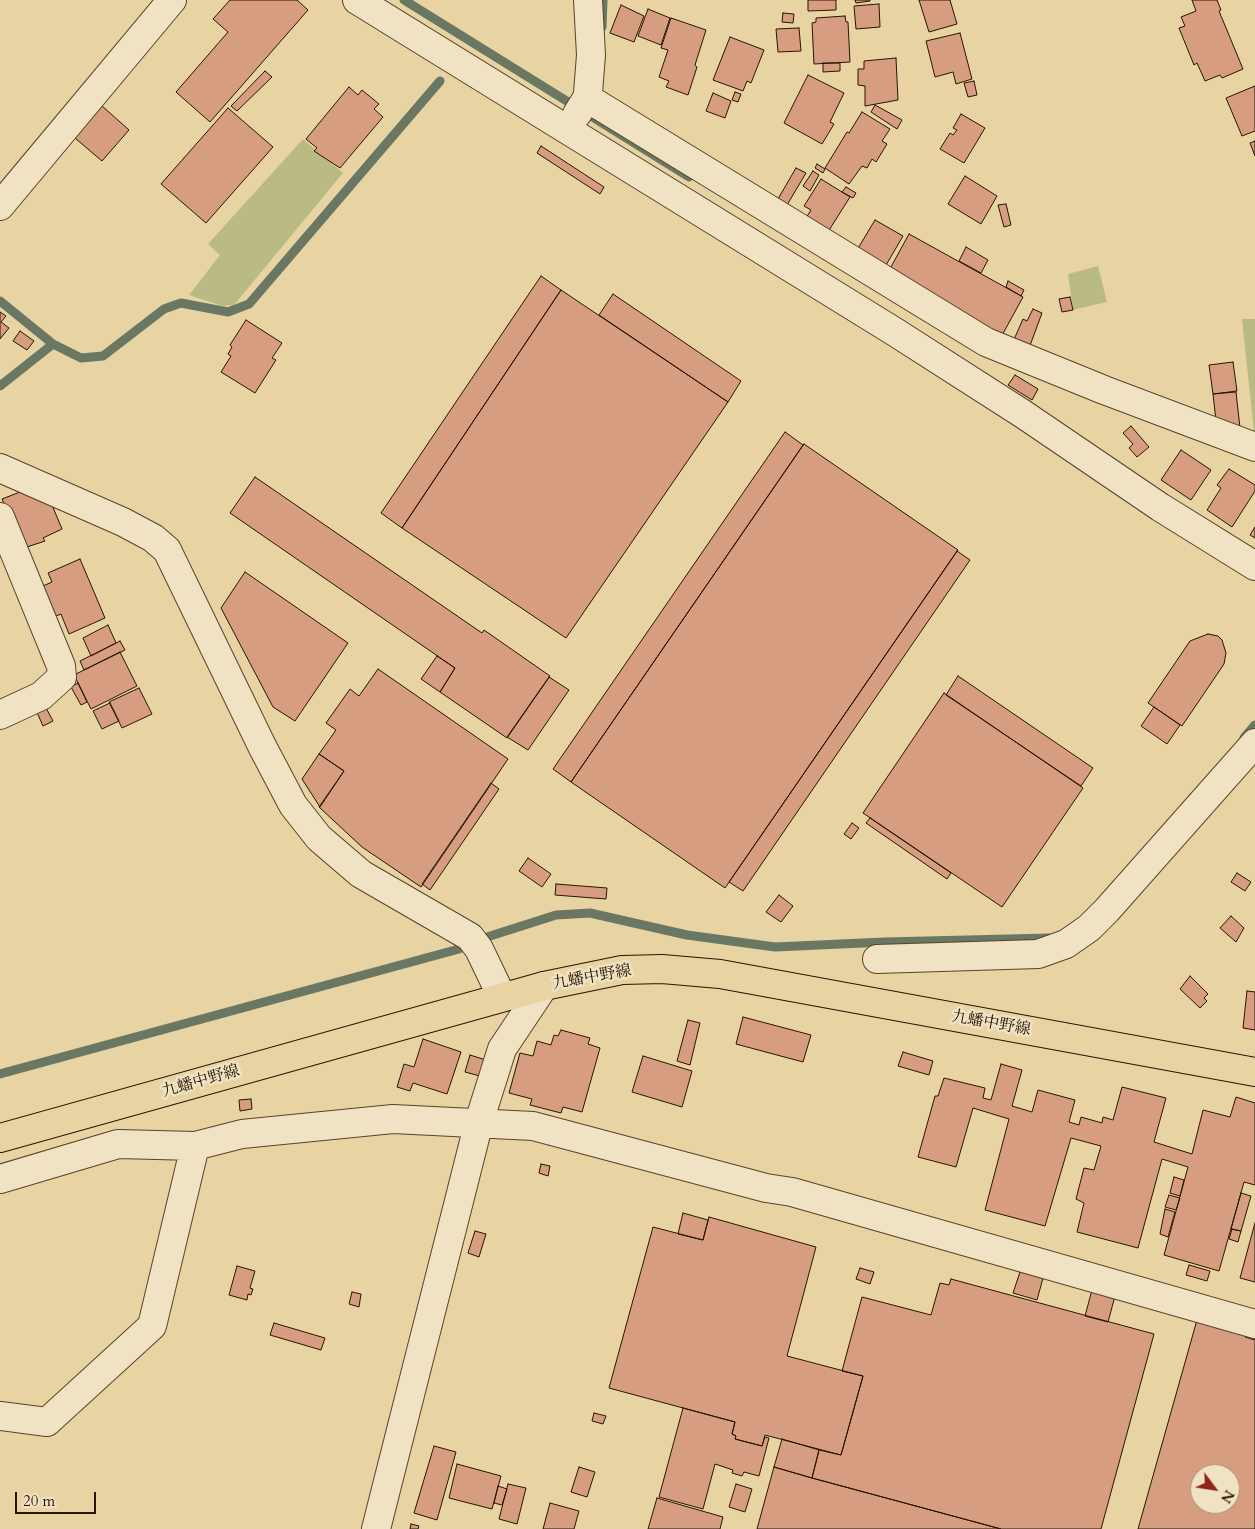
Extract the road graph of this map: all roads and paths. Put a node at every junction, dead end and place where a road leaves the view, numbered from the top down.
1 (172, 0) edge
2 (357, 0) edge
3 (588, 0) edge
4 (586, 110) junction
5 (0, 206) edge
6 (1255, 447) edge
7 (0, 468) edge
8 (0, 517) edge
9 (1255, 566) edge
10 (0, 716) edge
11 (1255, 743) edge
12 (878, 959) dead end
13 (544, 986) junction
14 (502, 997) junction
15 (1255, 1072) edge
16 (479, 1122) junction
17 (0, 1138) edge
18 (195, 1146) junction
19 (0, 1179) edge
20 (1255, 1324) edge
21 (0, 1416) edge
22 (376, 1529) edge

1 - 5 street
2 - 4 street
3 - 4 street
4 - 6 street
4 - 9 street
7 - 14 street
8 - 10 street
11 - 12 street
13 - 14 main road, 九蟠中野線
13 - 15 main road, 九蟠中野線
13 - 16 street
14 - 17 main road, 九蟠中野線
16 - 18 street
16 - 20 street
16 - 22 street
18 - 19 street
18 - 21 street

